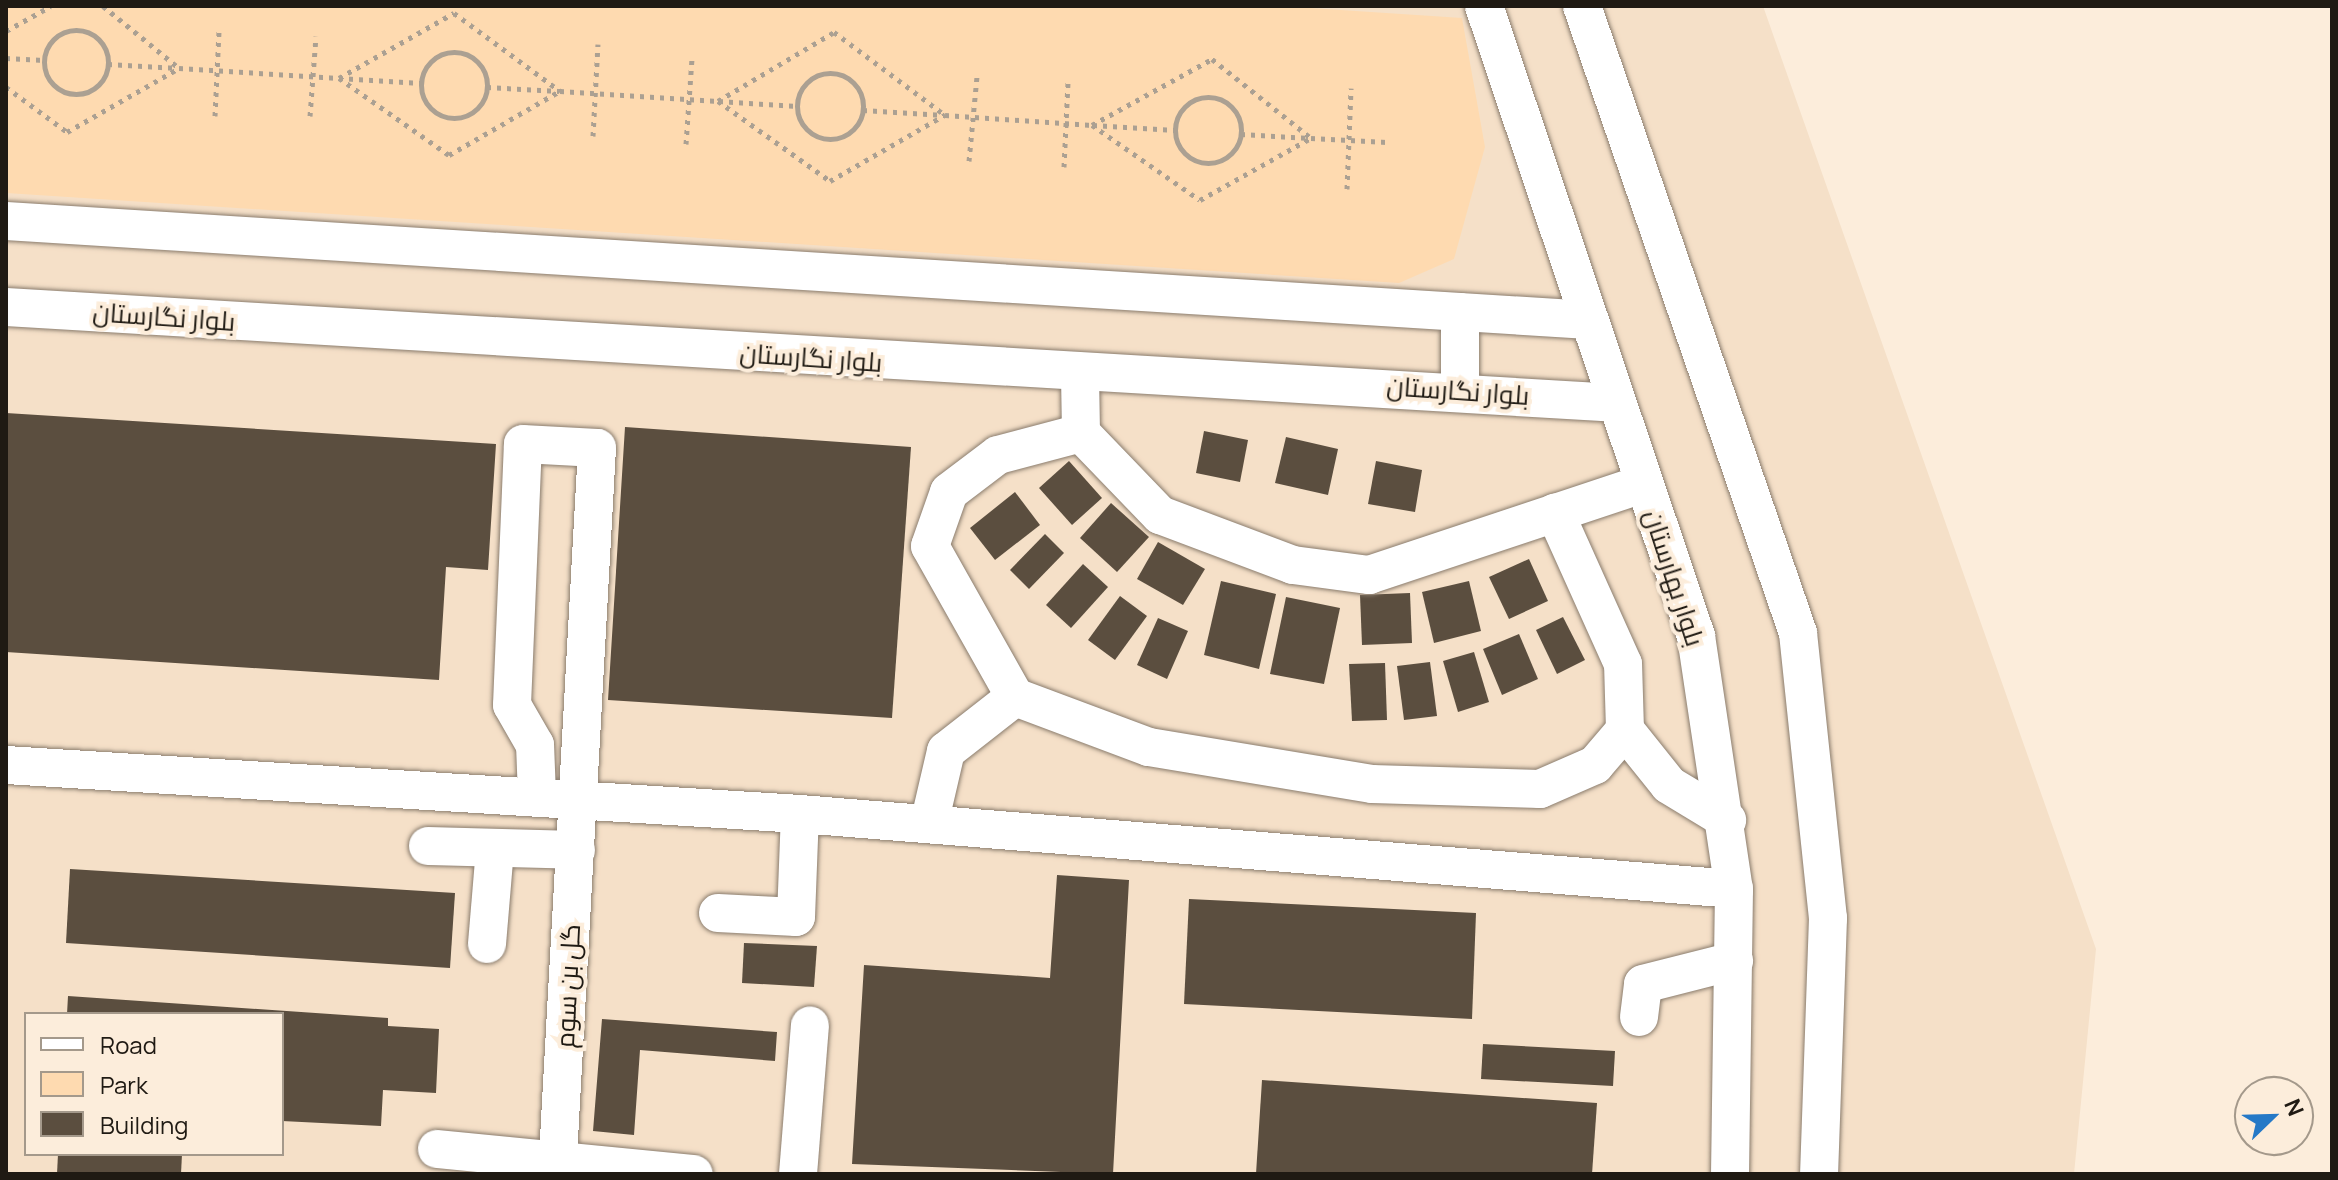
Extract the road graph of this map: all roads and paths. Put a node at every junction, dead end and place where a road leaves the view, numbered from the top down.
1 (51, 6) edge
2 (103, 6) edge
3 (1484, 6) edge
4 (1582, 6) edge
5 (6, 31) edge
6 (219, 31) dead end
7 (316, 36) dead end
8 (598, 44) dead end
9 (6, 58) edge
10 (692, 58) dead end
11 (44, 60) junction
12 (108, 64) junction
13 (179, 68) junction
14 (217, 70) junction
15 (313, 76) junction
16 (977, 77) dead end
17 (339, 78) junction
18 (1068, 82) dead end
19 (421, 83) junction
20 (6, 87) edge
21 (487, 87) junction
22 (1351, 88) dead end
23 (560, 91) junction
24 (595, 93) junction
25 (689, 99) junction
26 (718, 101) junction
27 (797, 106) junction
28 (863, 110) junction
29 (945, 115) junction
30 (215, 116) dead end
31 (310, 116) dead end
32 (973, 117) junction
33 (1066, 123) junction
34 (1092, 125) junction
35 (1175, 130) junction
36 (1241, 134) junction
37 (593, 136) dead end
38 (1311, 138) junction
39 (1349, 140) junction
40 (1387, 142) dead end
41 (686, 144) dead end
42 (969, 161) dead end
43 (1064, 167) dead end
44 (1347, 189) dead end
45 (6, 221) edge
46 (6, 307) edge
47 (1460, 312) junction
48 (1589, 320) junction
49 (1080, 375) junction
50 (1460, 389) junction
51 (1615, 403) junction
52 (1081, 433) junction
53 (1643, 484) junction
54 (1555, 513) junction
55 (1015, 697) junction
56 (1625, 730) junction
57 (6, 765) edge
58 (537, 796) junction
59 (579, 798) junction
60 (800, 814) junction
61 (1727, 820) junction
62 (929, 824) junction
63 (428, 846) dead end
64 (495, 848) junction
65 (576, 850) junction
66 (1734, 889) junction
67 (718, 913) dead end
68 (487, 944) dead end
69 (1734, 961) junction
70 (1639, 1017) dead end
71 (810, 1025) dead end
72 (437, 1149) dead end
73 (558, 1169) edge
74 (694, 1174) edge
75 (798, 1174) edge
76 (1730, 1174) edge
77 (1819, 1174) edge

1 - 5 path
2 - 13 path
3 - 48 street, بلوار بهارستان
4 - 77 street
6 - 14 path
7 - 15 path
8 - 24 path
9 - 11 path
10 - 25 path
11 - 12 path
11 - 12 path
12 - 13 path
13 - 14 path
13 - 20 path
14 - 15 path
14 - 30 path
15 - 17 path
15 - 31 path
16 - 32 path
17 - 19 path
17 - 23 path
17 - 23 path
18 - 33 path
19 - 21 path
19 - 21 path
21 - 23 path
22 - 39 path
23 - 24 path
24 - 25 path
24 - 37 path
25 - 26 path
25 - 41 path
26 - 27 path
26 - 29 path
26 - 29 path
27 - 28 path
27 - 28 path
28 - 29 path
29 - 32 path
32 - 33 path
32 - 42 path
33 - 34 path
33 - 43 path
34 - 35 path
34 - 38 path
34 - 38 path
35 - 36 path
35 - 36 path
36 - 38 path
38 - 39 path
39 - 40 path
39 - 44 path
45 - 47 street
46 - 49 street, بلوار نگارستان
47 - 48 street
47 - 50 street
48 - 51 street, بلوار بهارستان
49 - 50 street, بلوار نگارستان
49 - 52 street
50 - 51 street, بلوار نگارستان
51 - 53 street, بلوار بهارستان
52 - 54 street
52 - 55 street
53 - 54 street
53 - 61 street, بلوار بهارستان
54 - 56 street
55 - 56 street
55 - 62 street
56 - 61 street
57 - 58 street
58 - 59 street
58 - 59 street, گل بن سوم
59 - 60 street
59 - 65 street, گل بن سوم
60 - 62 street
60 - 67 street
61 - 66 street, بلوار بهارستان
62 - 66 street
63 - 64 street
64 - 65 street
64 - 68 street
65 - 73 street, گل بن سوم
66 - 69 street, بلوار بهارستان
69 - 70 street
69 - 76 street, بلوار بهارستان
71 - 75 street
72 - 73 street
73 - 74 street

